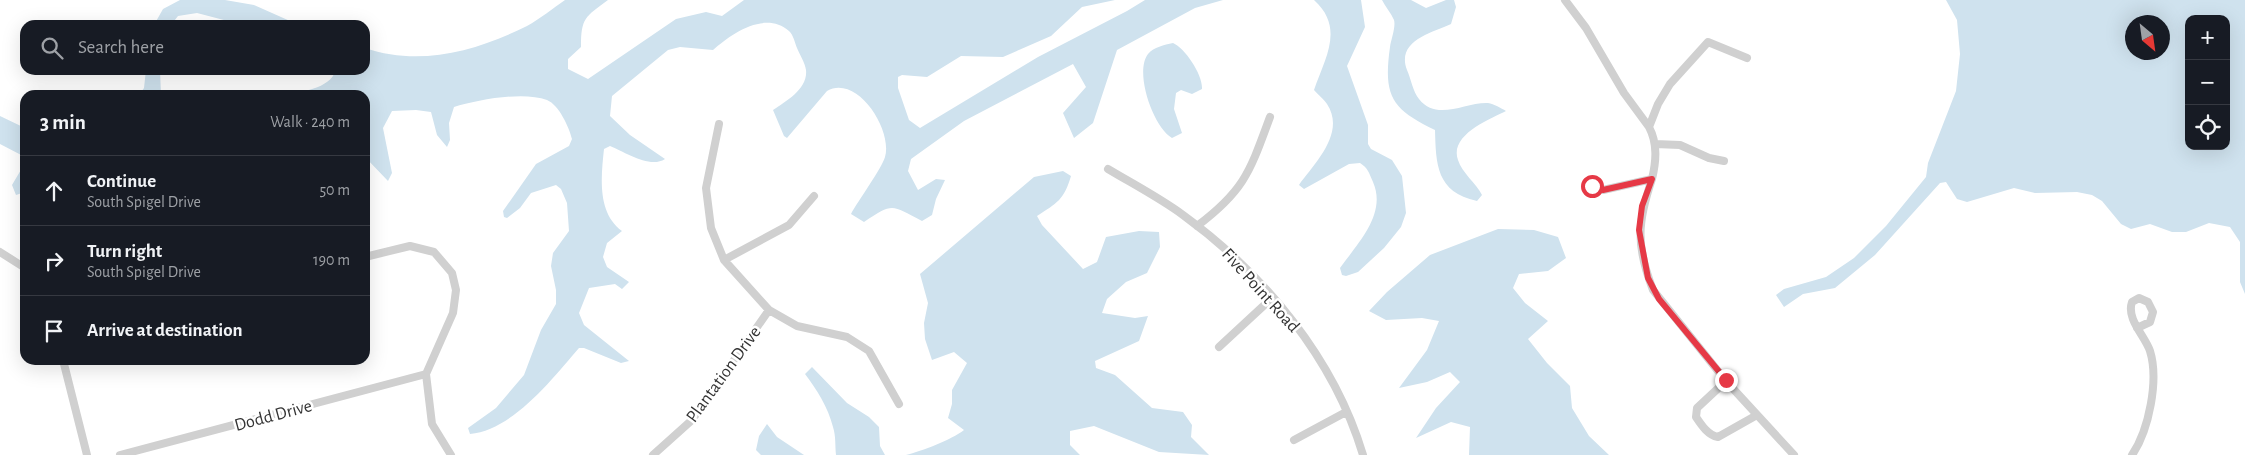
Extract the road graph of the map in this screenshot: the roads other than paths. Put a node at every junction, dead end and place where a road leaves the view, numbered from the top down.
1 (1565, 0) edge
2 (1747, 58) dead end
3 (1270, 117) dead end
4 (719, 124) dead end
5 (1650, 127) junction
6 (1655, 144) junction
7 (1724, 160) dead end
8 (1108, 169) dead end
9 (1652, 179) junction
10 (1592, 186) dead end
11 (814, 196) dead end
12 (1198, 226) junction
13 (0, 252) edge
14 (370, 256) edge
15 (724, 260) junction
16 (20, 265) edge
17 (1273, 297) junction
18 (769, 310) junction
19 (2137, 328) dead end
20 (1219, 347) dead end
21 (64, 365) edge
22 (426, 374) junction
23 (1726, 380) junction
24 (899, 404) dead end
25 (1346, 412) junction
26 (1757, 415) junction
27 (1294, 440) dead end
28 (87, 455) edge
29 (120, 455) edge
30 (451, 455) edge
31 (653, 455) edge
32 (1363, 455) edge
33 (1794, 455) edge
34 (2132, 455) edge

1 - 5 street
2 - 5 street
3 - 12 street
4 - 15 street
5 - 6 street
6 - 7 street
6 - 9 street
8 - 12 street, Five Point Road
9 - 10 street
9 - 23 street
11 - 15 street
12 - 17 street, Five Point Road
13 - 16 street
14 - 22 street
15 - 18 street
17 - 20 street
17 - 25 street, Five Point Road
18 - 24 street
18 - 31 street, Plantation Drive
19 - 34 street
21 - 28 street
22 - 29 street, Dodd Drive
22 - 30 street
23 - 26 street
23 - 26 street
25 - 27 street
25 - 32 street, Five Point Road
26 - 33 street

